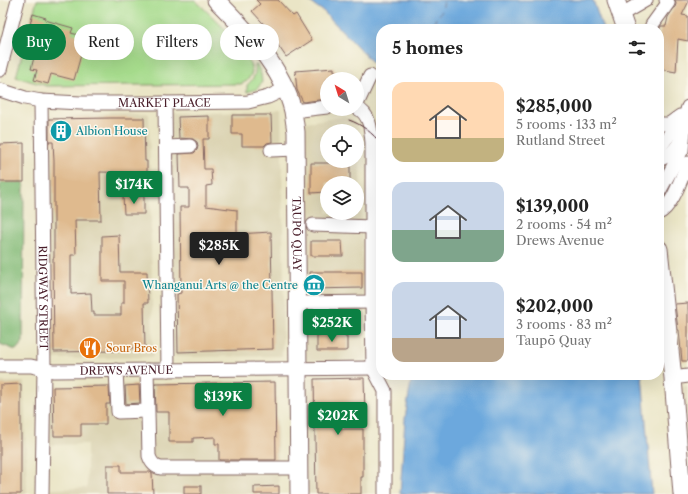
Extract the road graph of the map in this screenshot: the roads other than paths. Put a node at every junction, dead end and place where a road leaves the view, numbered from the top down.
1 (18, 0) edge
2 (216, 0) edge
3 (646, 0) edge
4 (666, 0) edge
5 (621, 14) edge
6 (653, 24) edge
7 (0, 70) edge
8 (370, 76) dead end
9 (284, 89) junction
10 (364, 89) edge
11 (0, 90) edge
12 (41, 101) junction
13 (165, 103) junction
14 (320, 108) edge
15 (687, 108) edge
16 (293, 111) junction
17 (364, 114) edge
18 (676, 119) junction
19 (664, 124) edge
20 (684, 131) junction
21 (664, 142) edge
22 (190, 146) dead end
23 (166, 147) junction
24 (296, 149) junction
25 (271, 150) dead end
26 (664, 158) edge
27 (688, 163) edge
28 (664, 183) edge
29 (664, 210) edge
30 (313, 225) dead end
31 (373, 227) junction
32 (664, 279) edge
33 (372, 302) junction
34 (298, 303) junction
35 (0, 366) edge
36 (44, 368) junction
37 (373, 368) junction
38 (299, 369) junction
39 (116, 370) junction
40 (147, 370) junction
41 (168, 370) junction
42 (376, 374) edge
43 (680, 377) edge
44 (379, 380) edge
45 (147, 411) junction
46 (299, 468) junction
47 (42, 494) edge
48 (299, 494) edge
49 (385, 494) edge
50 (682, 494) edge

1 - 7 street
2 - 9 main road, TAUPŌ QUAY
3 - 5 street
4 - 6 street
8 - 10 street
9 - 13 street, MARKET PLACE
9 - 16 main road, TAUPŌ QUAY
11 - 12 street, MARKET PLACE
12 - 13 street, MARKET PLACE
12 - 36 street, RIDGWAY STREET
13 - 23 street
14 - 16 street
15 - 18 street
15 - 20 street
16 - 24 main road, TAUPŌ QUAY
17 - 31 street
18 - 19 street
18 - 21 street
20 - 26 street
20 - 28 street
22 - 23 street
23 - 41 street
24 - 25 street
24 - 34 main road, TAUPŌ QUAY
27 - 29 street
30 - 31 street
31 - 33 street
32 - 43 main road
33 - 34 street
33 - 37 street
34 - 38 main road, TAUPŌ QUAY
35 - 36 street, DREWS AVENUE
36 - 39 street, DREWS AVENUE
36 - 47 street, RIDGWAY STREET
37 - 38 street, DREWS AVENUE
37 - 42 street
38 - 41 street, DREWS AVENUE
38 - 46 main road, TAUPŌ QUAY
39 - 40 street, DREWS AVENUE
39 - 45 street
40 - 41 street, DREWS AVENUE
40 - 45 street
43 - 50 main road
44 - 49 street
45 - 46 street
46 - 48 main road, TAUPŌ QUAY

